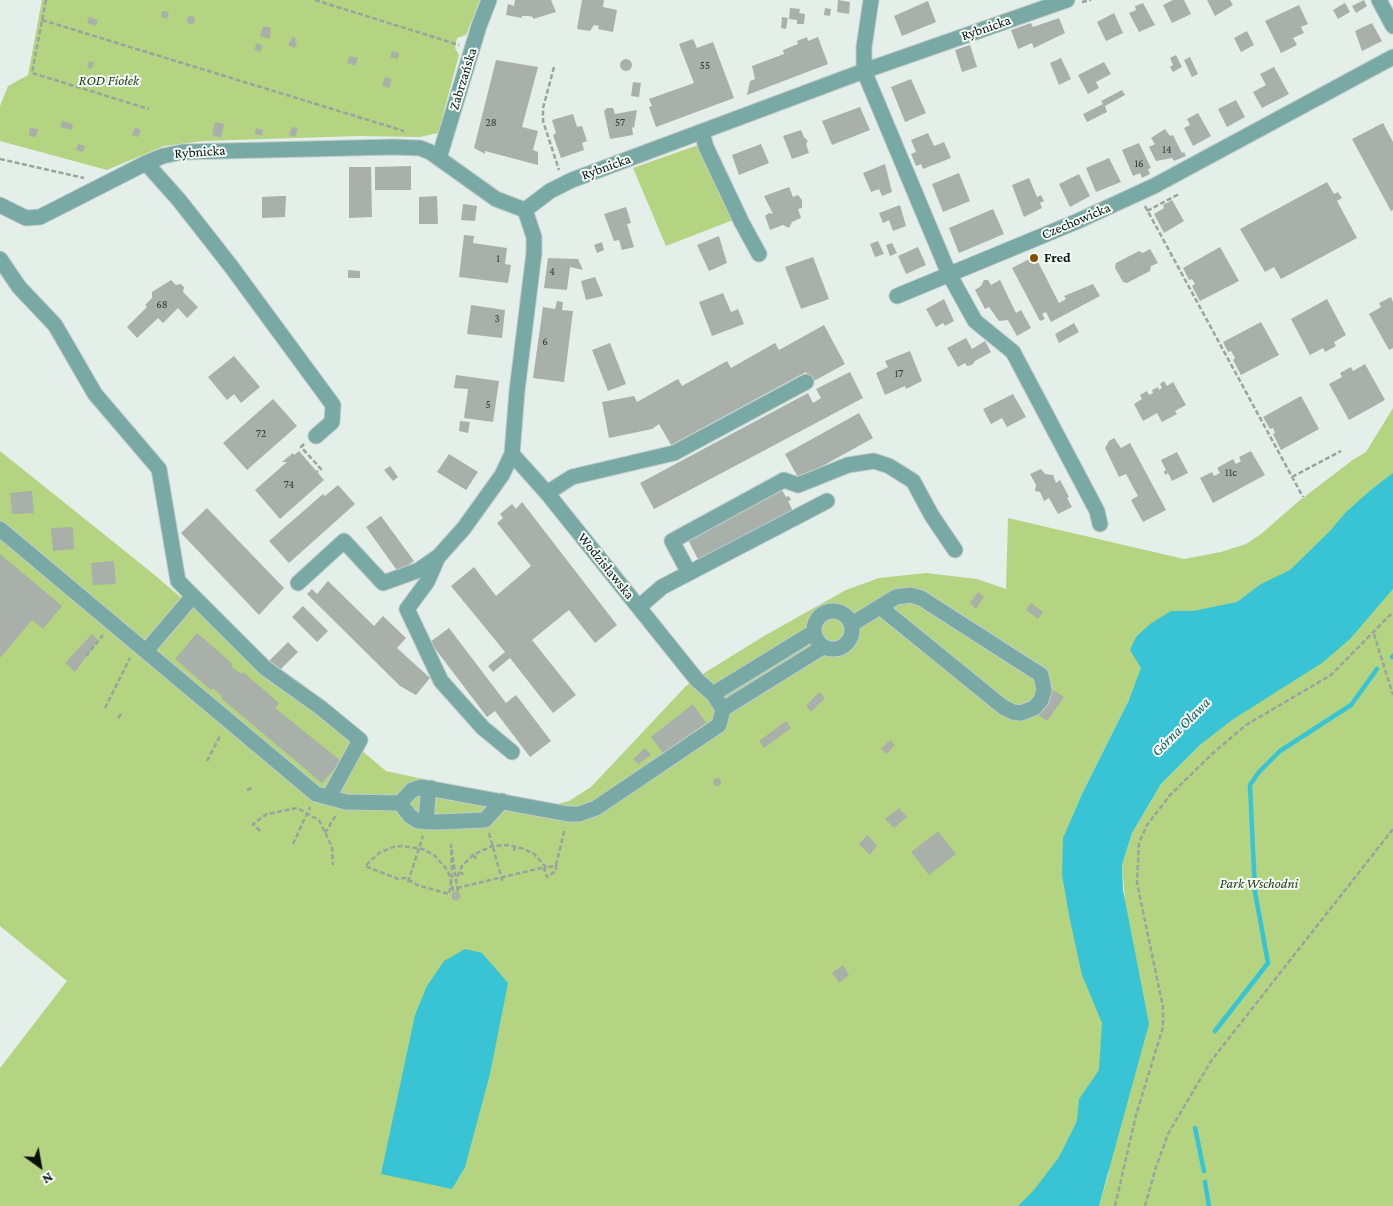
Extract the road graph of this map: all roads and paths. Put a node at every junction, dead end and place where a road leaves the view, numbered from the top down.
1 (46, 0) edge
2 (315, 0) edge
3 (490, 0) edge
4 (871, 0) edge
5 (1067, 0) edge
6 (1380, 0) edge
7 (42, 20) junction
8 (1393, 26) edge
9 (456, 44) dead end
10 (1393, 57) edge
11 (554, 67) dead end
12 (864, 71) junction
13 (148, 109) dead end
14 (702, 132) junction
15 (404, 137) dead end
16 (439, 158) junction
17 (0, 159) edge
18 (146, 163) junction
19 (561, 176) dead end
20 (86, 178) dead end
21 (1179, 194) dead end
22 (0, 205) edge
23 (525, 210) junction
24 (759, 254) dead end
25 (0, 259) edge
26 (949, 274) junction
27 (897, 296) dead end
28 (806, 382) dead end
29 (322, 431) joint
30 (1341, 451) dead end
31 (512, 454) junction
32 (318, 472) dead end
33 (1292, 477) junction
34 (547, 493) junction
35 (1303, 497) dead end
36 (827, 500) dead end
37 (1100, 524) dead end
38 (0, 529) edge
39 (955, 550) dead end
40 (439, 556) junction
41 (689, 573) junction
42 (298, 583) dead end
43 (192, 596) junction
44 (638, 607) junction
45 (880, 607) junction
46 (1393, 612) edge
47 (852, 624) junction
48 (814, 632) junction
49 (1374, 633) junction
50 (823, 647) junction
51 (146, 651) junction
52 (713, 694) junction
53 (1393, 695) edge
54 (105, 708) dead end
55 (723, 709) junction
56 (121, 714) dead end
57 (118, 718) dead end
58 (225, 726) dead end
59 (512, 752) dead end
60 (207, 761) dead end
61 (252, 788) dead end
62 (431, 788) junction
63 (247, 790) dead end
64 (329, 798) junction
65 (502, 801) junction
66 (400, 803) junction
67 (338, 810) dead end
68 (307, 814) junction
69 (568, 814) junction
70 (426, 822) junction
71 (1393, 829) edge
72 (260, 831) dead end
73 (325, 833) junction
74 (293, 844) dead end
75 (492, 846) junction
76 (515, 846) junction
77 (419, 848) junction
78 (514, 851) dead end
79 (473, 855) junction
80 (477, 860) dead end
81 (556, 864) junction
82 (333, 865) dead end
83 (545, 869) junction
84 (459, 872) junction
85 (465, 875) dead end
86 (501, 877) junction
87 (409, 880) junction
88 (456, 880) junction
89 (451, 881) junction
90 (503, 883) dead end
91 (453, 891) dead end
92 (1115, 1206) edge
93 (1145, 1206) edge

1 - 7 path
2 - 9 path
3 - 16 street, Zabrzańska
4 - 12 street
5 - 12 street, Rybnicka
6 - 8 street
7 - 13 path
7 - 15 path
10 - 26 street, Czechowicka
11 - 19 path
12 - 14 street, Rybnicka
12 - 26 street
14 - 23 street, Rybnicka
14 - 24 street
16 - 18 street, Rybnicka
16 - 23 street, Rybnicka
17 - 20 path
18 - 22 street, Rybnicka
18 - 29 street
21 - 33 path
23 - 31 street
25 - 43 street
26 - 27 street, Czechowicka
26 - 37 street
28 - 34 street
29 - 32 path
30 - 33 path
31 - 34 street, Wodzisławska
31 - 40 street
33 - 35 path
34 - 44 street, Wodzisławska
36 - 41 street
38 - 51 street
39 - 41 street
40 - 42 street
40 - 59 street
41 - 44 street
43 - 51 street
43 - 64 street
44 - 52 street, Wodzisławska
45 - 45 street
45 - 47 street
46 - 49 path
47 - 48 street
47 - 50 street
48 - 50 street
48 - 52 street
49 - 53 path
49 - 92 path
50 - 55 street
51 - 54 path
51 - 64 street
52 - 55 street, Wodzisławska
55 - 69 street
56 - 57 path
58 - 60 path
61 - 63 path
62 - 65 street
62 - 66 street
62 - 70 street
64 - 66 street
65 - 69 street
65 - 70 street
66 - 70 street
67 - 73 path
68 - 72 path
68 - 73 path
68 - 74 path
69 - 81 path
71 - 93 path
73 - 82 path
75 - 76 path
75 - 79 path
75 - 86 path
76 - 78 path
76 - 83 path
77 - 87 path
77 - 87 path
77 - 89 path
79 - 80 path
79 - 84 path
81 - 83 path
81 - 83 path
83 - 86 path
84 - 85 path
84 - 88 path
86 - 88 path
86 - 90 path
87 - 89 path
88 - 89 path
89 - 91 path

